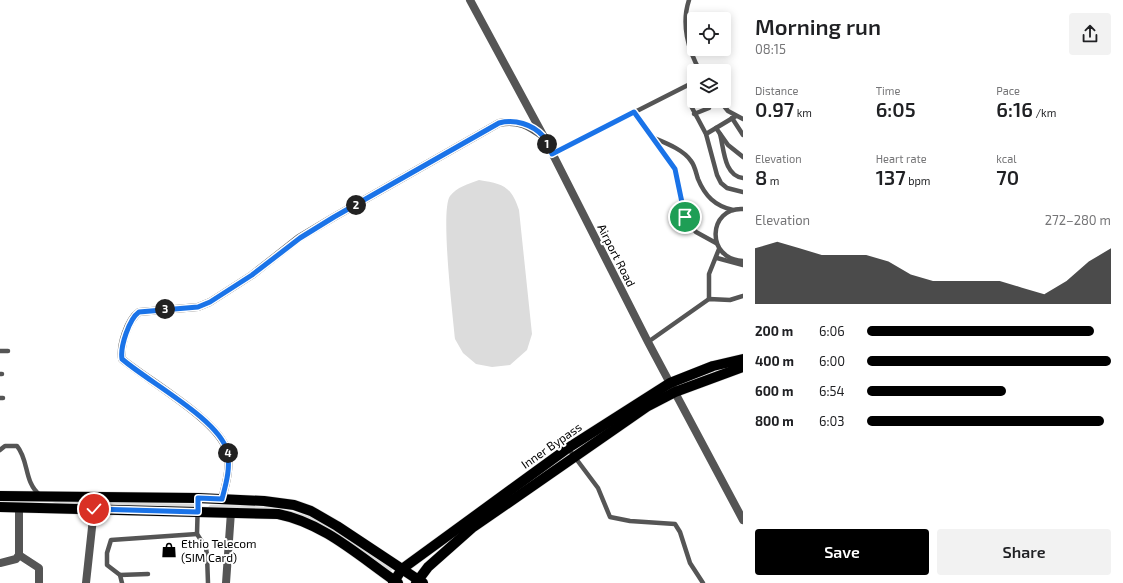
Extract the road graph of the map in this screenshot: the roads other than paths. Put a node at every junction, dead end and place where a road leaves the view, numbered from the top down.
1 (470, 0) edge
2 (689, 0) edge
3 (696, 64) edge
4 (687, 86) edge
5 (692, 108) edge
6 (709, 108) edge
7 (726, 108) edge
8 (634, 112) junction
9 (694, 114) junction
10 (734, 117) junction
11 (743, 120) edge
12 (716, 128) junction
13 (706, 134) junction
14 (720, 134) junction
15 (743, 135) edge
16 (544, 136) junction
17 (653, 138) junction
18 (552, 154) junction
19 (743, 158) edge
20 (743, 178) edge
21 (743, 192) edge
22 (743, 209) edge
23 (733, 210) junction
24 (716, 243) junction
25 (719, 249) junction
26 (717, 258) junction
27 (743, 261) edge
28 (743, 265) edge
29 (743, 296) edge
30 (709, 299) junction
31 (648, 342) junction
32 (0, 351) edge
33 (8, 351) dead end
34 (743, 359) edge
35 (743, 367) edge
36 (672, 387) junction
37 (568, 448) junction
38 (0, 450) edge
39 (575, 456) junction
40 (0, 496) edge
41 (42, 496) junction
42 (198, 498) junction
43 (222, 499) junction
44 (0, 507) edge
45 (19, 507) junction
46 (42, 508) junction
47 (94, 509) junction
48 (198, 512) junction
49 (231, 512) junction
50 (743, 520) edge
51 (198, 534) junction
52 (19, 556) junction
53 (0, 563) edge
54 (402, 569) junction
55 (148, 574) dead end
56 (120, 575) junction
57 (395, 582) edge
58 (420, 582) edge
59 (39, 583) edge
60 (86, 583) edge
61 (122, 583) edge
62 (208, 583) edge
63 (226, 583) edge
64 (703, 583) edge

1 - 16 street, Airport Road
2 - 3 lane
4 - 8 lane
5 - 9 lane
6 - 9 lane
7 - 10 lane
8 - 17 lane
8 - 18 lane
9 - 13 lane
10 - 11 lane
10 - 12 lane
10 - 15 lane
12 - 13 lane
12 - 14 lane
13 - 21 lane
14 - 19 lane
14 - 20 lane
16 - 18 street, Airport Road
16 - 43 street
17 - 23 lane
17 - 24 lane
18 - 31 street, Airport Road
22 - 23 lane
23 - 24 lane
24 - 25 lane
25 - 26 lane
25 - 27 lane
26 - 28 lane
26 - 30 lane
29 - 30 lane
30 - 31 lane
31 - 36 street, Airport Road
32 - 33 lane
34 - 36 main road, Inner Bypass
35 - 36 main road, Inner Bypass
36 - 37 main road, Inner Bypass
36 - 39 main road, Inner Bypass
36 - 50 street, Airport Road
37 - 39 lane
37 - 54 main road, Inner Bypass
38 - 41 lane
39 - 58 main road, Inner Bypass
39 - 64 lane
40 - 41 main road
41 - 42 main road
41 - 46 lane
42 - 43 main road
42 - 48 lane
43 - 54 main road
44 - 45 main road
45 - 46 main road
45 - 52 street
46 - 47 main road
47 - 48 main road
47 - 60 street
48 - 49 main road
48 - 51 lane
49 - 57 main road
49 - 63 street
51 - 56 lane
51 - 62 lane
52 - 53 street
52 - 59 street
54 - 57 main road, Inner Bypass
54 - 58 main road
55 - 56 lane
56 - 61 lane

